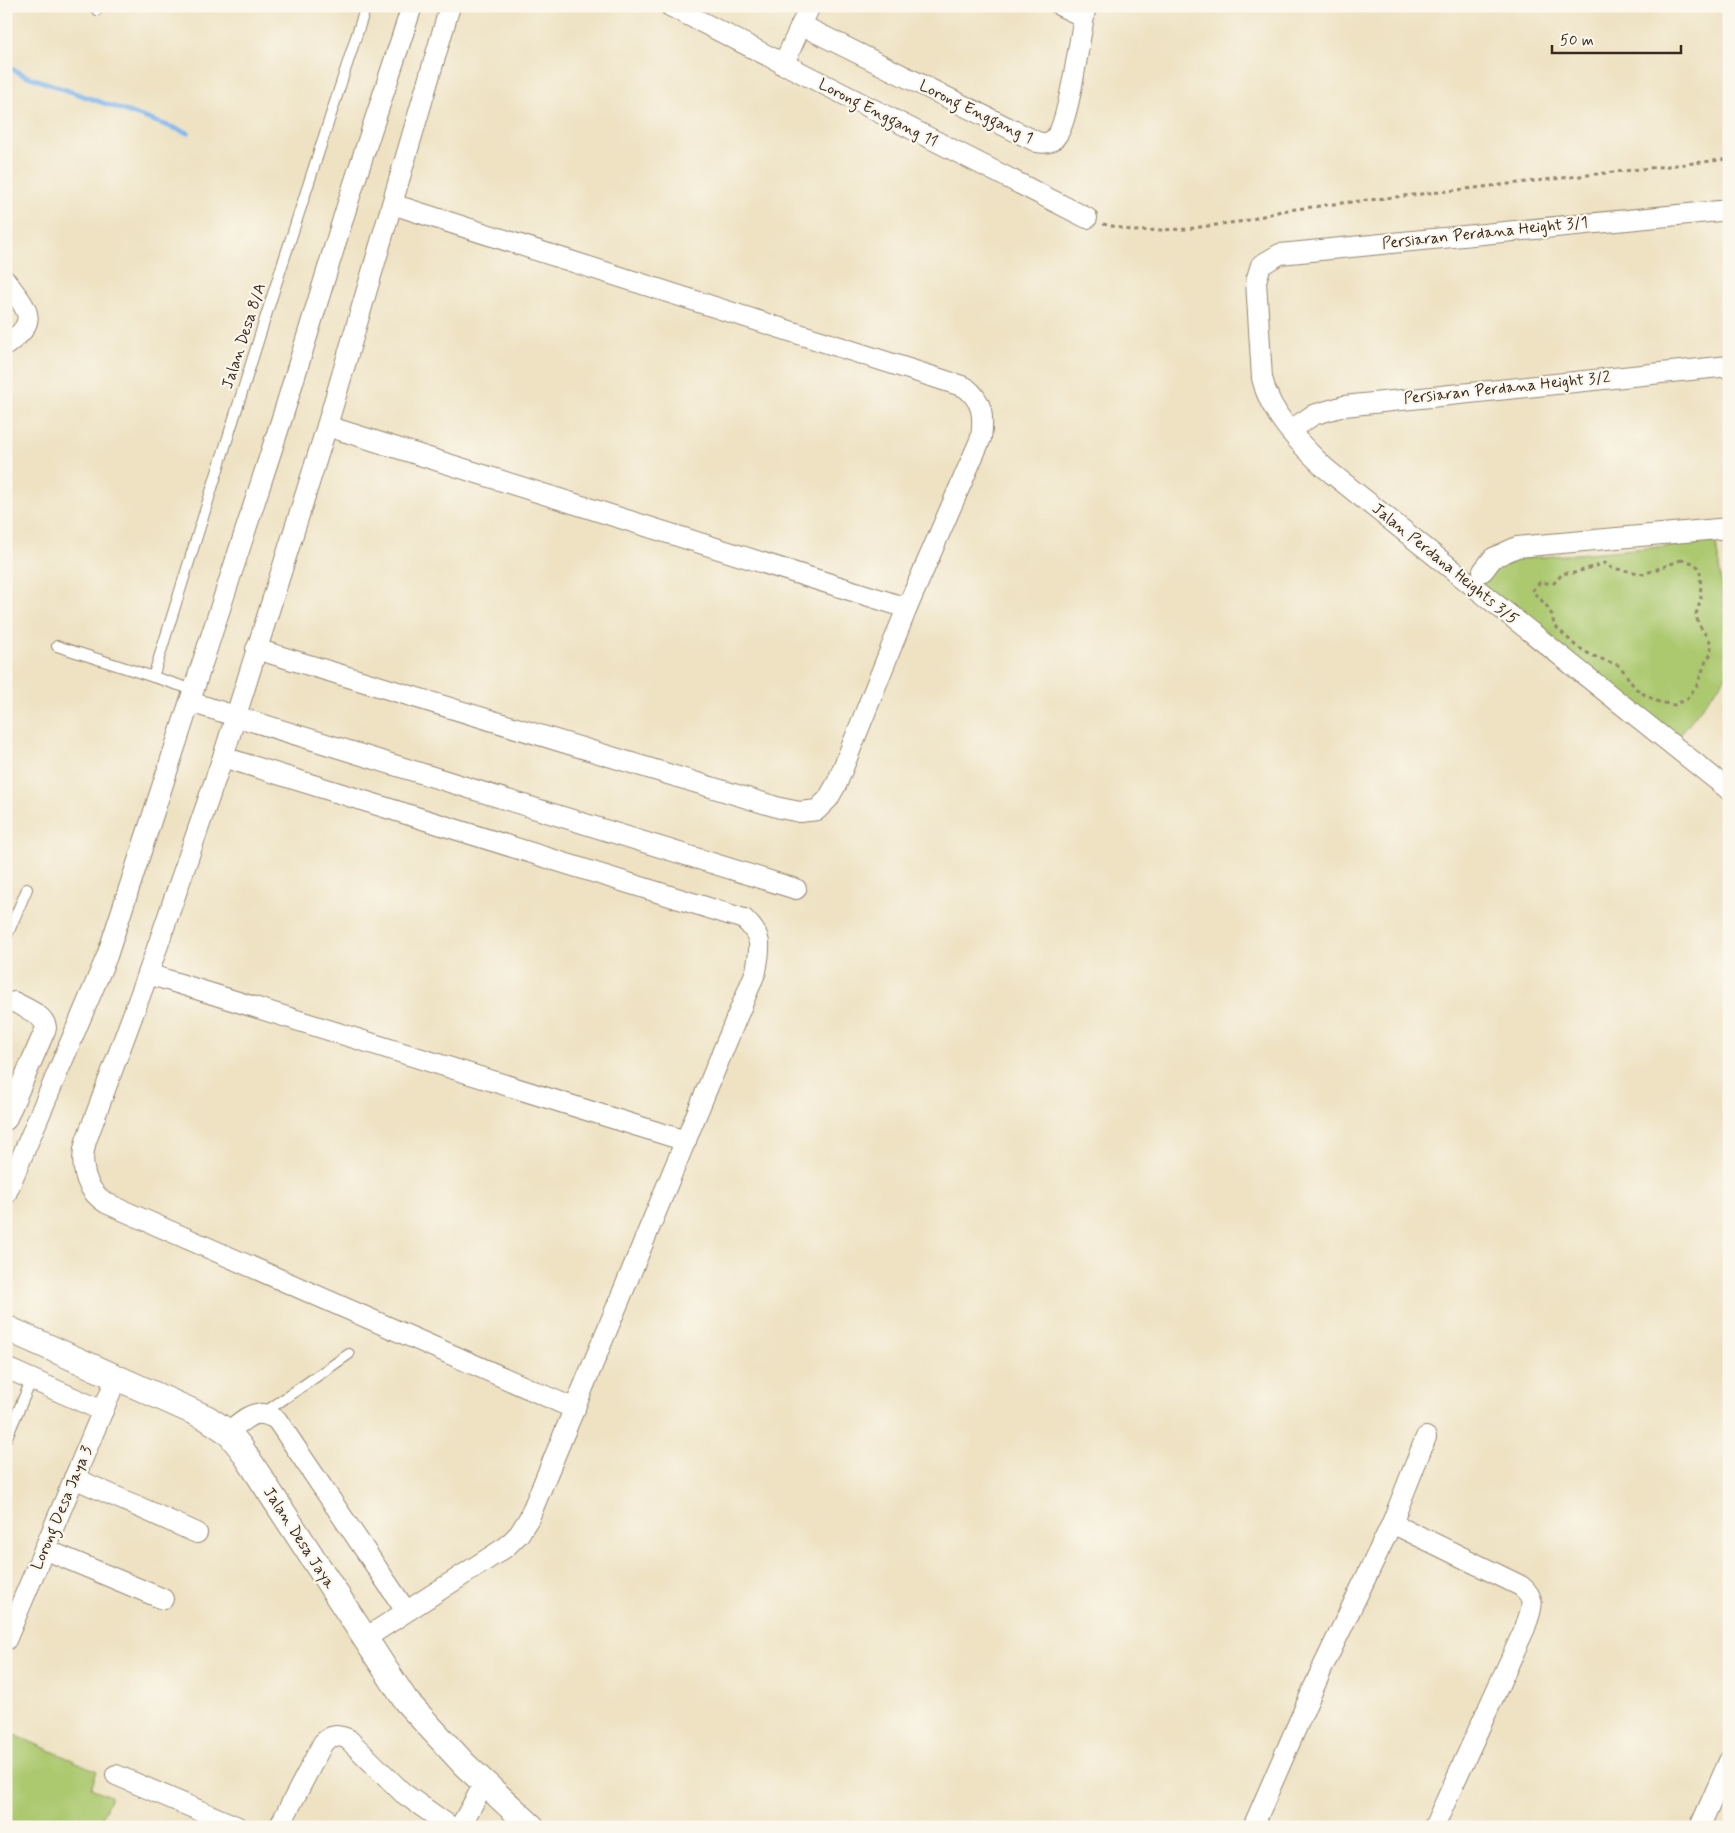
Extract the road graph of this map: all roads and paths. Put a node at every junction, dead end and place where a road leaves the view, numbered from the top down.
1 (366, 6) edge
2 (412, 6) edge
3 (450, 6) edge
4 (670, 6) edge
5 (810, 6) edge
6 (1061, 6) edge
7 (1085, 12) edge
8 (801, 26) junction
9 (783, 65) junction
10 (1729, 159) edge
11 (392, 204) junction
12 (1729, 210) edge
13 (1087, 218) joint
14 (6, 281) edge
15 (1256, 281) joint
16 (6, 345) edge
17 (1729, 366) edge
18 (327, 426) junction
19 (1291, 430) junction
20 (1729, 528) edge
21 (1483, 570) dead end
22 (908, 608) junction
23 (57, 646) dead end
24 (256, 649) junction
25 (153, 677) junction
26 (192, 696) junction
27 (1674, 705) joint
28 (236, 715) junction
29 (223, 757) junction
30 (1729, 790) edge
31 (27, 888) dead end
32 (796, 889) dead end
33 (6, 938) edge
34 (148, 974) junction
35 (14, 1002) dead end
36 (6, 1120) edge
37 (686, 1141) junction
38 (6, 1194) edge
39 (6, 1328) edge
40 (349, 1354) dead end
41 (6, 1368) edge
42 (117, 1377) junction
43 (32, 1379) junction
44 (576, 1410) junction
45 (103, 1411) junction
46 (265, 1412) junction
47 (228, 1432) junction
48 (1426, 1437) dead end
49 (6, 1439) edge
50 (74, 1478) junction
51 (1392, 1523) junction
52 (197, 1533) dead end
53 (44, 1549) junction
54 (163, 1599) dead end
55 (406, 1610) junction
56 (6, 1640) edge
57 (364, 1640) junction
58 (1729, 1762) edge
59 (116, 1775) dead end
60 (484, 1784) junction
61 (1434, 1826) edge
62 (238, 1827) edge
63 (279, 1827) edge
64 (451, 1827) edge
65 (460, 1827) edge
66 (532, 1827) edge
67 (1253, 1827) edge
68 (1700, 1827) edge

1 - 25 lane, Jalan Desa 8/A
2 - 26 street
3 - 11 street
4 - 9 street, Lorong Enggang 11
5 - 8 street
6 - 7 street
7 - 8 street, Lorong Enggang 1
8 - 9 street
9 - 13 street, Lorong Enggang 11
10 - 13 path
11 - 18 street
11 - 22 street
12 - 15 street, Persiaran Perdana Height 3/1
14 - 16 street
15 - 19 street, Jalan Perdana Heights 3/5
17 - 19 street, Persiaran Perdana Height 3/2
18 - 22 street
18 - 24 street
19 - 30 street, Jalan Perdana Heights 3/5
20 - 21 street
22 - 24 street
23 - 25 lane
24 - 28 street
25 - 26 lane
26 - 28 street
26 - 38 street
27 - 27 path
28 - 29 street
28 - 32 street
29 - 34 street
29 - 37 street
31 - 33 lane
34 - 37 street
34 - 44 street
35 - 36 street
37 - 44 street
39 - 42 street, Jalan Desa Jaya
40 - 46 lane
41 - 43 street
42 - 45 street, Lorong Desa Jaya 3
42 - 47 street, Jalan Desa Jaya
43 - 45 street
43 - 49 lane
44 - 55 street
45 - 50 street, Lorong Desa Jaya 3
46 - 47 street
46 - 55 street
47 - 57 street, Jalan Desa Jaya
48 - 51 street
50 - 52 street
50 - 53 street, Lorong Desa Jaya 3
51 - 61 street
51 - 67 street
53 - 54 street
53 - 56 street, Lorong Desa Jaya 3
55 - 57 street
57 - 60 street, Jalan Desa Jaya
58 - 68 street
59 - 62 street
60 - 65 street
60 - 66 street, Jalan Desa Jaya
63 - 64 street

